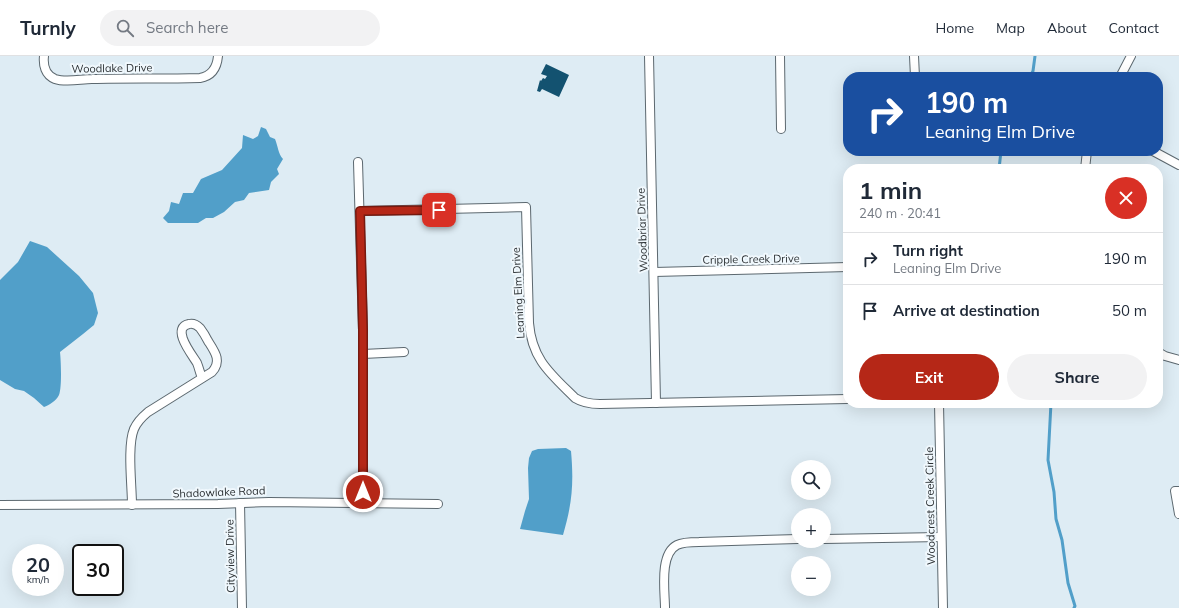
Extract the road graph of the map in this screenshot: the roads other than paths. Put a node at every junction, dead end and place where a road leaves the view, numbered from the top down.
1 (44, 56) edge
2 (218, 56) edge
3 (649, 56) edge
4 (780, 56) edge
5 (914, 56) edge
6 (1131, 56) edge
7 (915, 72) edge
8 (1123, 72) edge
9 (781, 129) dead end
10 (1162, 156) edge
11 (358, 162) dead end
12 (1179, 165) edge
13 (360, 211) junction
14 (843, 267) edge
15 (654, 272) junction
16 (404, 352) dead end
17 (363, 354) junction
18 (1163, 354) edge
19 (1179, 360) edge
20 (202, 378) junction
21 (843, 398) edge
22 (656, 403) junction
23 (939, 408) edge
24 (1179, 491) edge
25 (240, 503) junction
26 (363, 503) junction
27 (438, 504) dead end
28 (0, 505) edge
29 (132, 505) junction
30 (1179, 514) edge
31 (941, 537) junction
32 (831, 539) edge
33 (791, 540) edge
34 (242, 608) edge
35 (665, 608) edge
36 (942, 608) edge

1 - 2 street, Woodlake Drive
3 - 15 street, Woodbriar Drive
4 - 9 street
5 - 7 street
6 - 8 street
10 - 12 street
11 - 13 street
13 - 17 street
13 - 22 street, Leaning Elm Drive
14 - 15 street, Cripple Creek Drive
15 - 22 street, Woodbriar Drive
16 - 17 street
17 - 26 street
18 - 19 street
20 - 20 street
20 - 29 street
21 - 22 street, Leaning Elm Drive
23 - 31 street, Woodcrest Creek Circle
24 - 30 street
25 - 26 street, Shadowlake Road
25 - 29 street, Shadowlake Road
25 - 34 street, Cityview Drive
26 - 27 street, Shadowlake Road
28 - 29 street, Shadowlake Road
31 - 32 street
31 - 36 street, Woodcrest Creek Circle
33 - 35 street

